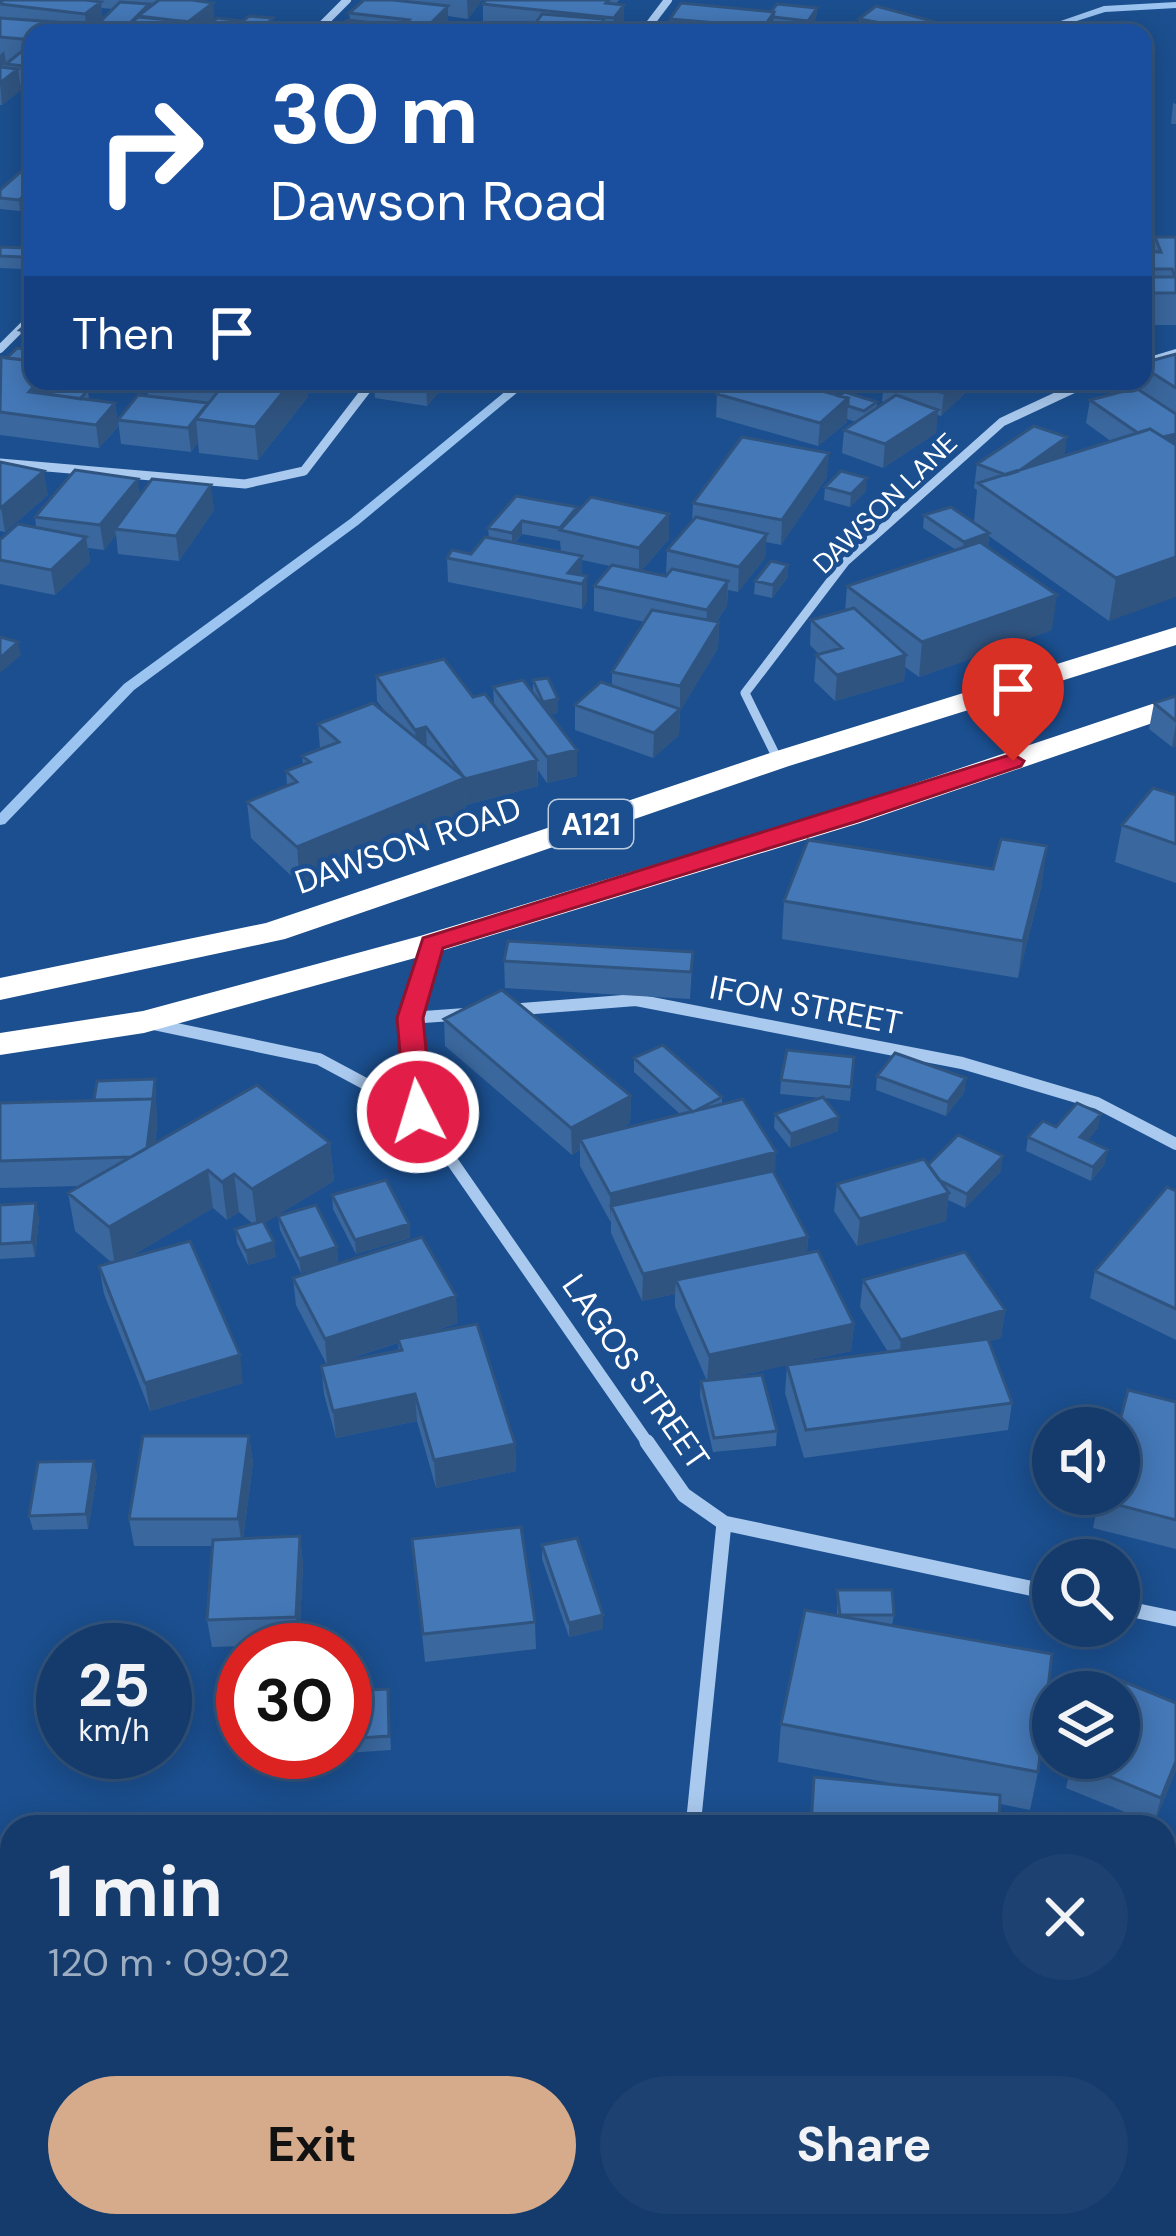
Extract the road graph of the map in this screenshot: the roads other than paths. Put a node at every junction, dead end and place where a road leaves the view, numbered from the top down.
1 (347, 0) edge
2 (668, 0) edge
3 (323, 24) edge
4 (650, 24) edge
5 (24, 325) edge
6 (0, 349) edge
7 (367, 390) edge
8 (1071, 390) edge
9 (0, 464) edge
10 (1176, 636) edge
11 (1176, 705) edge
12 (778, 760) junction
13 (432, 944) junction
14 (0, 988) edge
15 (500, 1011) edge
16 (478, 1013) edge
17 (410, 1018) junction
18 (144, 1022) junction
19 (0, 1044) edge
20 (418, 1112) junction
21 (1176, 1144) edge
22 (724, 1522) junction
23 (1032, 1588) edge
24 (1140, 1611) edge
25 (1176, 1619) edge
26 (693, 1815) edge

1 - 3 street
2 - 4 street
5 - 6 street
7 - 9 street
8 - 12 street, DAWSON LANE
10 - 12 highway, DAWSON ROAD / A121
11 - 13 highway, A121
12 - 14 highway, DAWSON ROAD / A121
13 - 17 street
13 - 18 highway, A121
15 - 21 street, IFON STREET
16 - 17 street
17 - 20 street
18 - 19 highway, A121
18 - 20 street
20 - 22 street, LAGOS STREET
22 - 23 street
22 - 26 street
24 - 25 street

